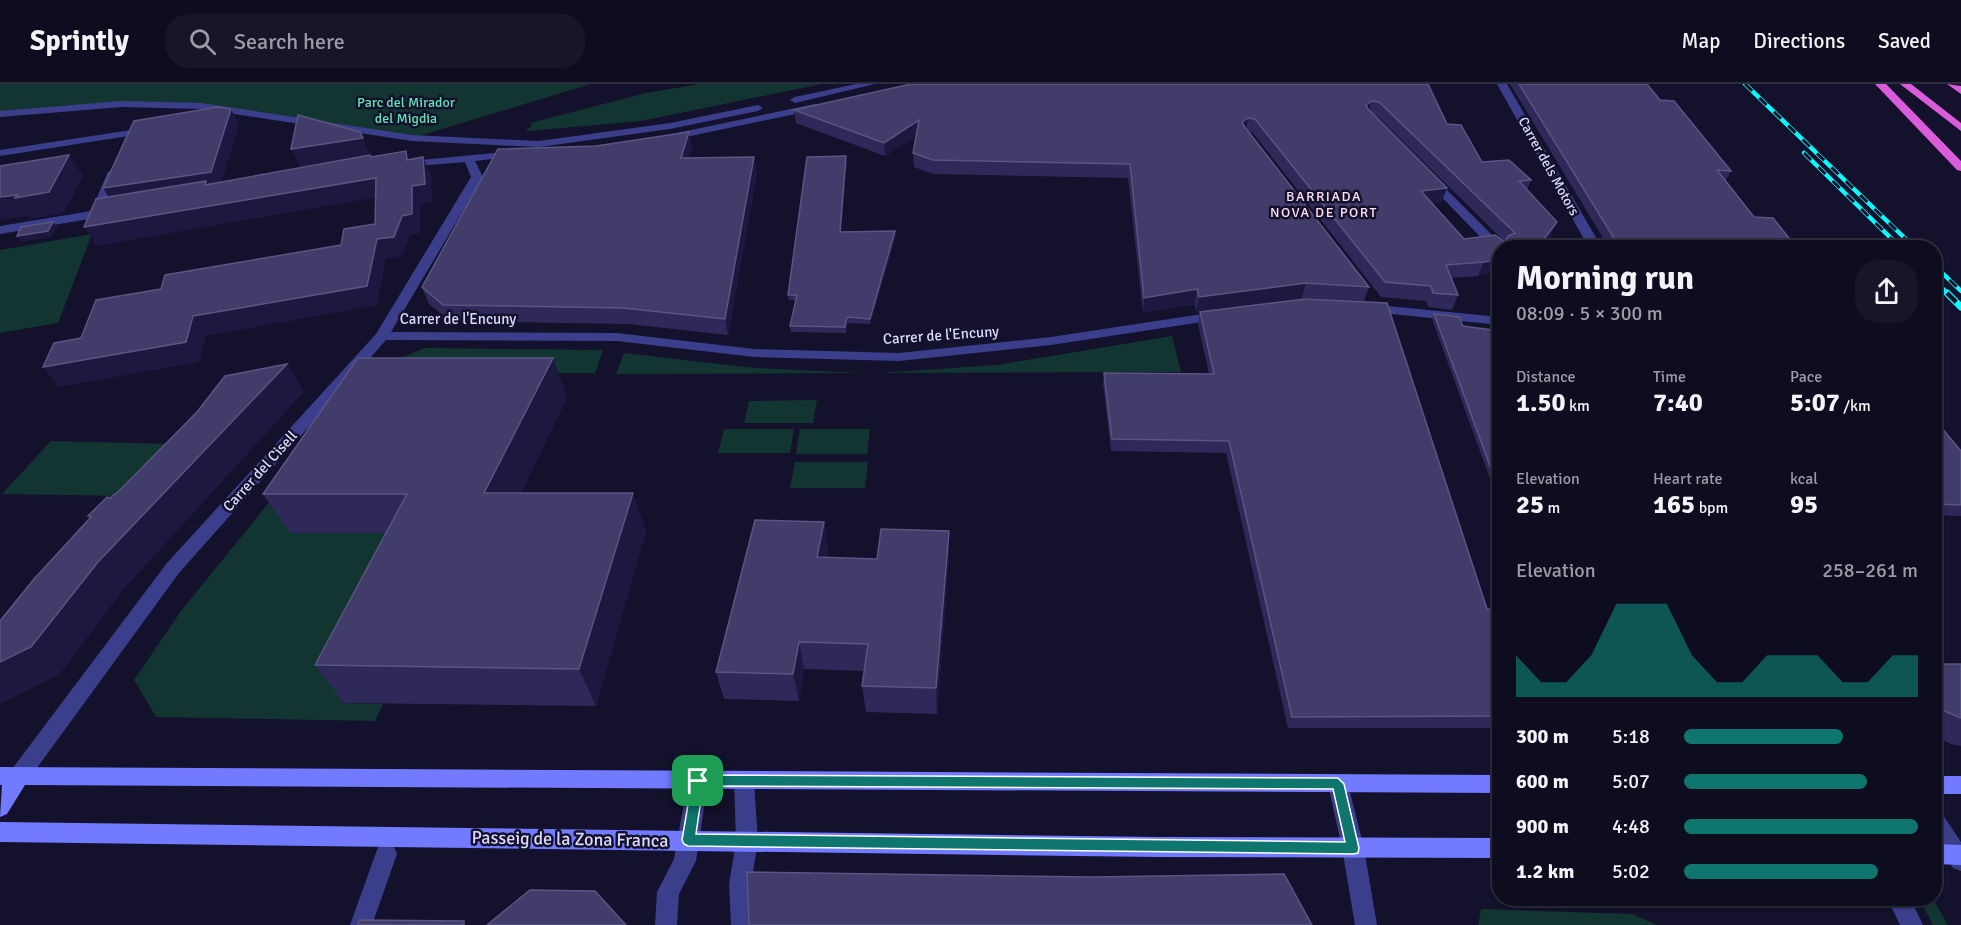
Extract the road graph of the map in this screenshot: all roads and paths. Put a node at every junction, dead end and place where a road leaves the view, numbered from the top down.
1 (870, 84) edge
2 (1502, 84) edge
3 (1880, 84) edge
4 (1905, 84) edge
5 (1952, 84) edge
6 (1961, 91) edge
7 (880, 92) edge
8 (1908, 110) junction
9 (0, 114) edge
10 (135, 123) junction
11 (1961, 129) edge
12 (1931, 135) junction
13 (641, 142) edge
14 (594, 149) edge
15 (1961, 149) edge
16 (0, 153) edge
17 (468, 157) junction
18 (1961, 160) edge
19 (117, 164) edge
20 (395, 165) edge
21 (1419, 168) edge
22 (1961, 168) edge
23 (118, 211) edge
24 (95, 215) junction
25 (0, 230) edge
26 (1591, 240) edge
27 (1492, 242) edge
28 (1367, 291) edge
29 (1358, 308) edge
30 (1380, 309) junction
31 (1235, 313) edge
32 (1492, 320) edge
33 (382, 336) junction
34 (10, 776) edge
35 (698, 781) junction
36 (744, 781) junction
37 (1338, 784) junction
38 (1492, 784) edge
39 (1942, 785) edge
40 (1961, 785) edge
41 (0, 807) edge
42 (0, 832) edge
43 (1942, 832) edge
44 (688, 840) junction
45 (747, 841) junction
46 (1353, 848) junction
47 (1492, 848) edge
48 (386, 854) dead end
49 (1942, 855) edge
50 (1960, 857) edge
51 (1902, 906) edge
52 (361, 925) edge
53 (666, 925) edge
54 (742, 925) edge
55 (1366, 925) edge
56 (1912, 925) edge

1 - 10 street
2 - 26 street, Carrer dels Motors
3 - 8 highway
4 - 11 highway
5 - 6 highway
7 - 13 street
8 - 12 highway
8 - 15 highway
9 - 10 street
10 - 16 street
12 - 18 highway
12 - 22 highway
14 - 17 street
17 - 20 street
17 - 33 street, Carrer del Cisell
19 - 24 street
21 - 27 street
23 - 24 street
24 - 25 street
28 - 30 street
29 - 30 street
30 - 32 street
31 - 33 street, Carrer de l'Encuny
33 - 34 street, Carrer del Cisell
34 - 35 main road
34 - 41 main road
35 - 36 main road
35 - 44 street
36 - 37 main road
36 - 45 street
37 - 38 main road
37 - 46 street
39 - 40 main road
42 - 44 main road, Passeig de la Zona Franca
43 - 50 street
44 - 45 main road, Passeig de la Zona Franca
44 - 53 street
45 - 46 main road, Passeig de la Zona Franca
45 - 54 street
46 - 47 main road, Passeig de la Zona Franca
46 - 55 street
48 - 52 street
49 - 50 main road
51 - 56 street

